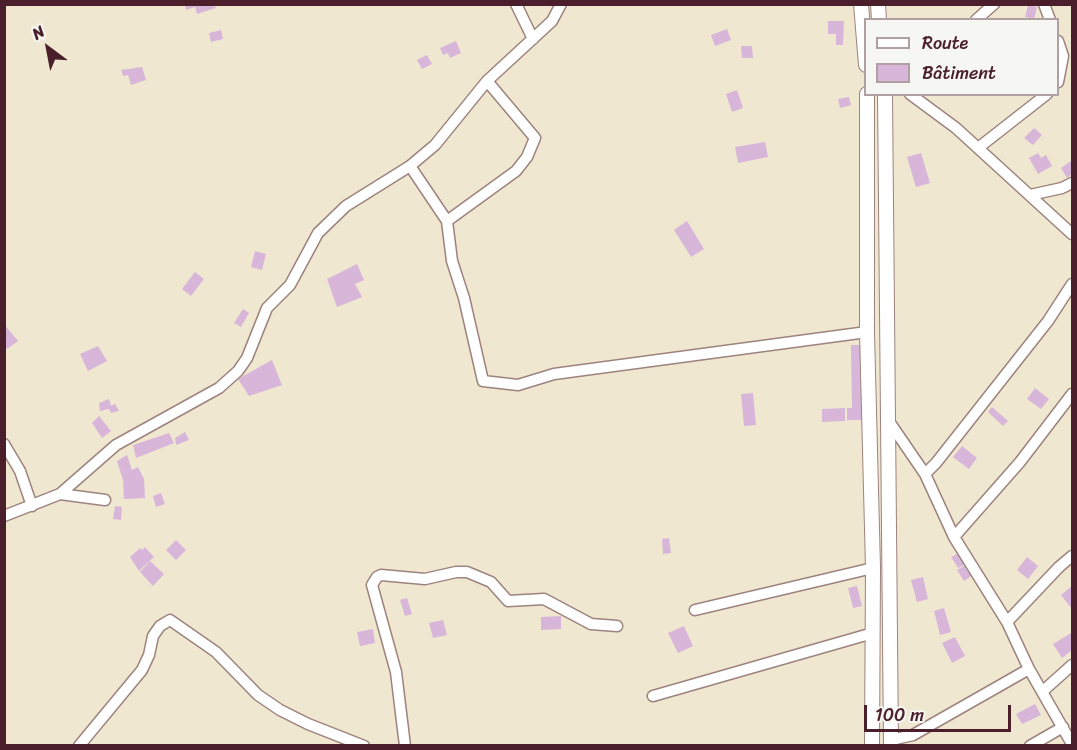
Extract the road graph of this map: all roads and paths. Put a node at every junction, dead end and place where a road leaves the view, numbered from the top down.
1 (516, 4) edge
2 (561, 4) edge
3 (861, 4) edge
4 (994, 4) edge
5 (978, 18) edge
6 (533, 39) junction
7 (864, 41) edge
8 (1059, 44) edge
9 (1059, 77) edge
10 (487, 81) junction
11 (867, 96) edge
12 (885, 96) edge
13 (913, 96) edge
14 (1044, 96) edge
15 (978, 148) junction
16 (410, 166) junction
17 (1072, 183) edge
18 (1030, 195) junction
19 (447, 221) junction
20 (1072, 234) edge
21 (1072, 284) edge
22 (867, 332) junction
23 (1072, 394) edge
24 (888, 420) junction
25 (4, 444) edge
26 (925, 474) junction
27 (60, 494) junction
28 (105, 500) dead end
29 (32, 506) junction
30 (4, 516) edge
31 (954, 537) junction
32 (1072, 556) edge
33 (873, 568) junction
34 (696, 610) dead end
35 (1007, 622) junction
36 (617, 626) dead end
37 (873, 633) junction
38 (1072, 665) edge
39 (1029, 669) junction
40 (1042, 691) junction
41 (653, 696) dead end
42 (1063, 727) junction
43 (891, 743) edge
44 (1072, 744) edge
45 (79, 746) edge
46 (364, 746) edge
47 (405, 746) edge
48 (872, 746) edge
49 (1030, 746) edge

1 - 6 street
2 - 6 street
3 - 7 street
4 - 5 street
6 - 10 street
8 - 9 street
10 - 16 street
10 - 19 street
11 - 22 street
12 - 24 street
13 - 15 street
14 - 15 street
15 - 18 street
16 - 19 street
16 - 27 street
17 - 18 street
18 - 20 street
19 - 22 street
21 - 26 street
22 - 33 street
23 - 31 street
24 - 26 street
24 - 43 street
25 - 29 street
26 - 31 street
27 - 28 street
27 - 29 street
29 - 30 street
31 - 35 street
32 - 35 street
33 - 34 street
33 - 37 street
35 - 39 street
36 - 47 street
37 - 41 street
37 - 48 street
38 - 40 street
39 - 40 street
39 - 43 street
40 - 42 street
42 - 44 street
42 - 49 street
45 - 46 street

